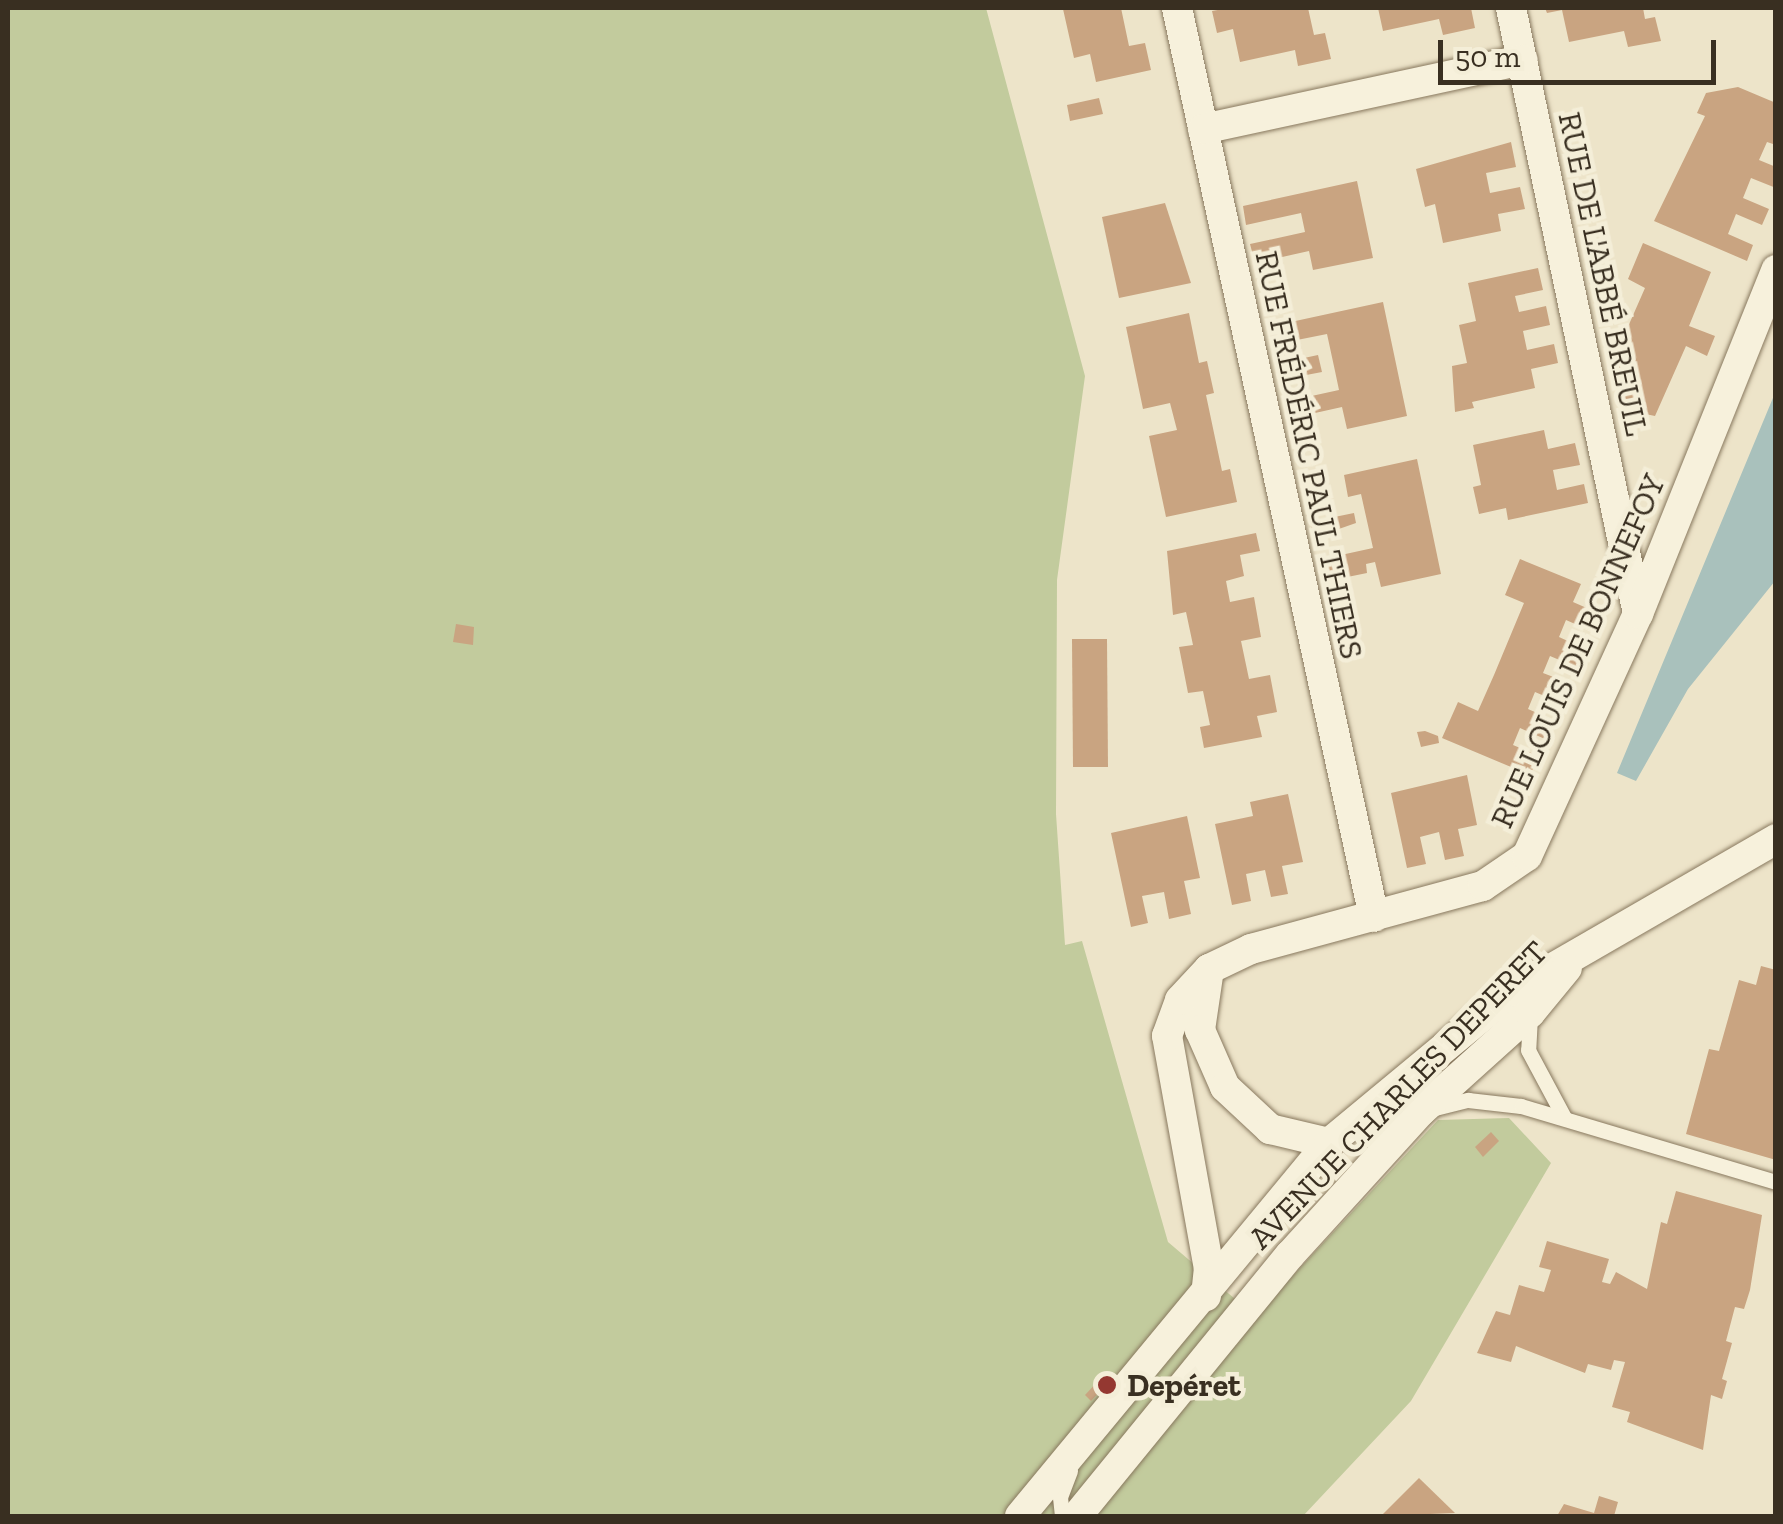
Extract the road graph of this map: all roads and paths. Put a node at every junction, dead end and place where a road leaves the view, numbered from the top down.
1 (1177, 8) edge
2 (1511, 8) edge
3 (1523, 60) junction
4 (1203, 129) junction
5 (1776, 270) edge
6 (1638, 614) junction
7 (1776, 838) edge
8 (1374, 917) junction
9 (1580, 953) junction
10 (1209, 969) junction
11 (1530, 1012) junction
12 (1422, 1111) junction
13 (1564, 1117) junction
14 (1330, 1143) junction
15 (1776, 1182) edge
16 (1206, 1296) junction
17 (1084, 1440) junction
18 (1020, 1516) edge
19 (1062, 1516) edge
20 (1090, 1516) edge

1 - 4 street, RUE FRÉDÉRIC PAUL THIERS
2 - 3 street, RUE DE L'ABBÉ BREUIL
3 - 4 street
3 - 6 street, RUE DE L'ABBÉ BREUIL
4 - 8 street, RUE FRÉDÉRIC PAUL THIERS
5 - 6 street, RUE LOUIS DE BONNEFOY
6 - 8 street, RUE LOUIS DE BONNEFOY
7 - 9 street, AVENUE CHARLES DEPERET
8 - 10 street, RUE LOUIS DE BONNEFOY
9 - 11 street, AVENUE CHARLES DEPERET
9 - 14 street, AVENUE CHARLES DEPERET
10 - 14 street
10 - 16 street, RUE LOUIS DE BONNEFOY
11 - 12 street, AVENUE CHARLES DEPERET
11 - 13 lane
12 - 13 lane
12 - 20 street, AVENUE CHARLES DEPERET
13 - 15 lane
14 - 16 street, AVENUE CHARLES DEPERET
16 - 17 street, AVENUE CHARLES DEPERET
17 - 18 street, AVENUE CHARLES DEPERET
17 - 19 lane

